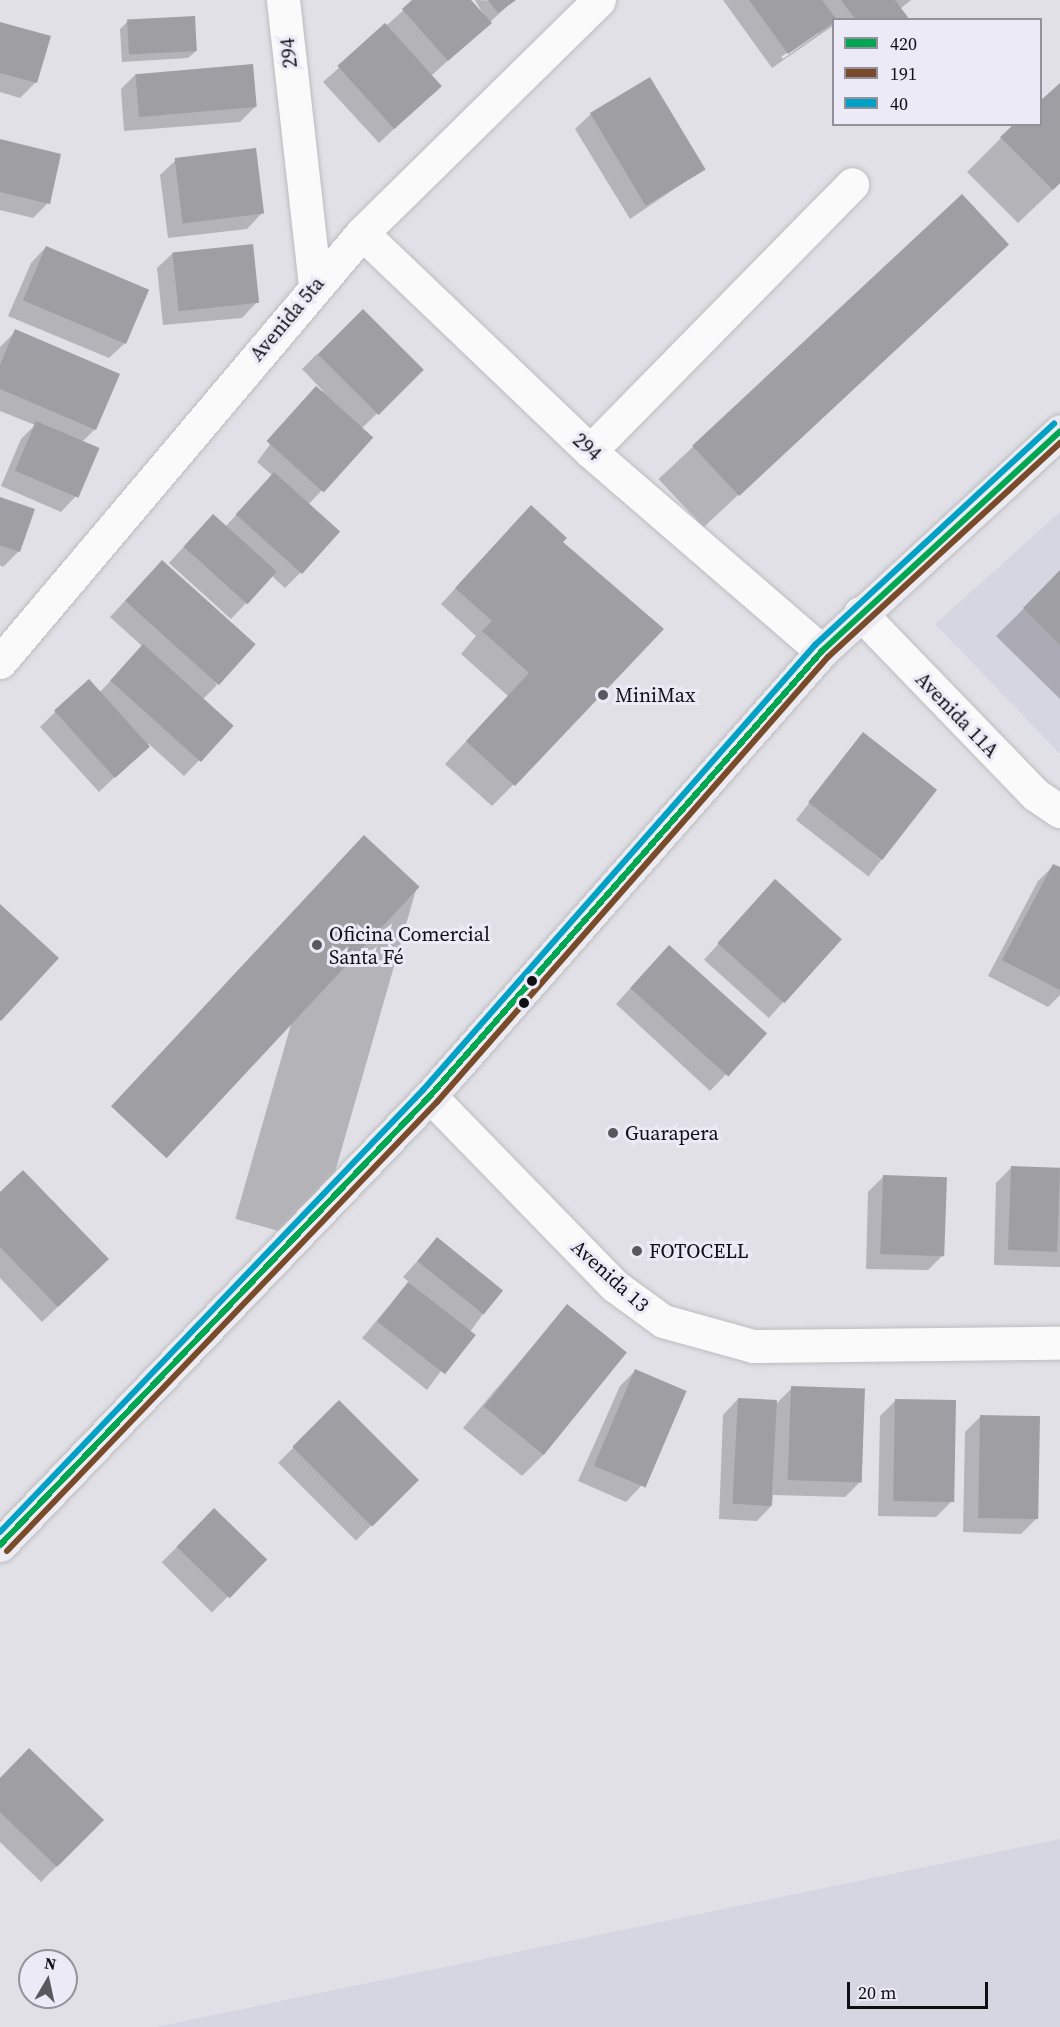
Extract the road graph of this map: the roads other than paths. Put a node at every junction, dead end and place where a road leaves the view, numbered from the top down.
1 (283, 0) edge
2 (599, 0) edge
3 (852, 184) dead end
4 (362, 233) junction
5 (315, 285) junction
6 (1060, 431) edge
7 (590, 451) junction
8 (860, 612) junction
9 (7, 646) edge
10 (822, 651) junction
11 (1060, 811) edge
12 (430, 1096) junction
13 (1060, 1343) edge
14 (0, 1545) edge

1 - 5 street, 294
2 - 4 street, Avenida 5ta
3 - 7 street
4 - 5 street, Avenida 5ta
4 - 7 street, 294
5 - 9 street, Avenida 5ta
6 - 8 highway
7 - 10 street, 294
8 - 10 highway
8 - 11 street, Avenida 11A
10 - 12 highway
12 - 13 street, Avenida 13
12 - 14 highway

